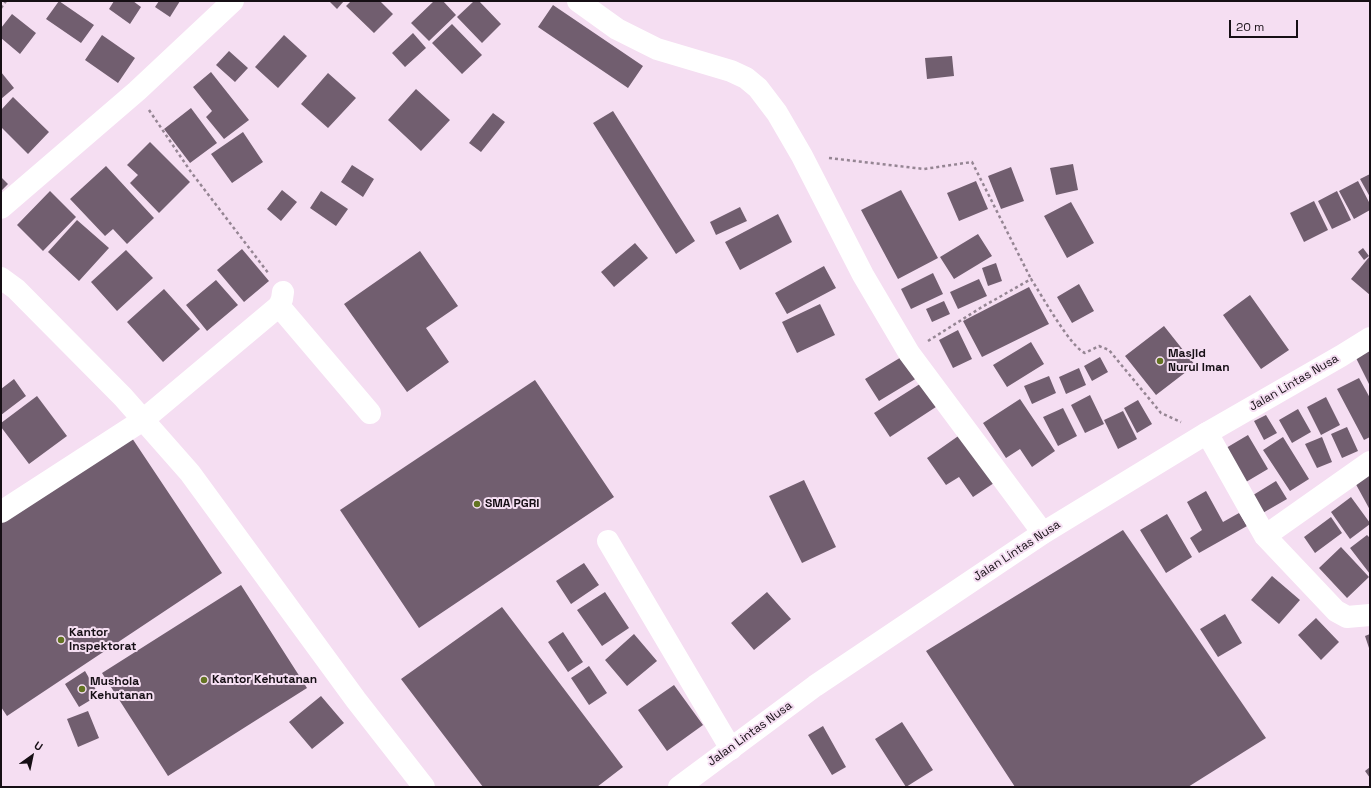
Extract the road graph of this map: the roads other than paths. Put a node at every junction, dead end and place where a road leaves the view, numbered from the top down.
1 (233, 1) edge
2 (578, 1) edge
3 (1, 208) edge
4 (1, 278) edge
5 (1370, 338) edge
6 (370, 413) dead end
7 (143, 420) junction
8 (1207, 433) junction
9 (1370, 462) edge
10 (1, 512) edge
11 (1043, 533) junction
12 (1265, 536) junction
13 (608, 541) dead end
14 (1370, 615) edge
15 (731, 749) junction
16 (424, 787) edge
17 (679, 787) edge

1 - 3 main road
2 - 11 main road
4 - 7 main road
5 - 8 main road, Jalan Lintas Nusa
6 - 7 main road
7 - 10 main road
7 - 16 main road
8 - 11 main road, Jalan Lintas Nusa
8 - 12 main road
9 - 12 main road
11 - 15 main road, Jalan Lintas Nusa
12 - 14 main road
13 - 15 main road
15 - 17 main road, Jalan Lintas Nusa

